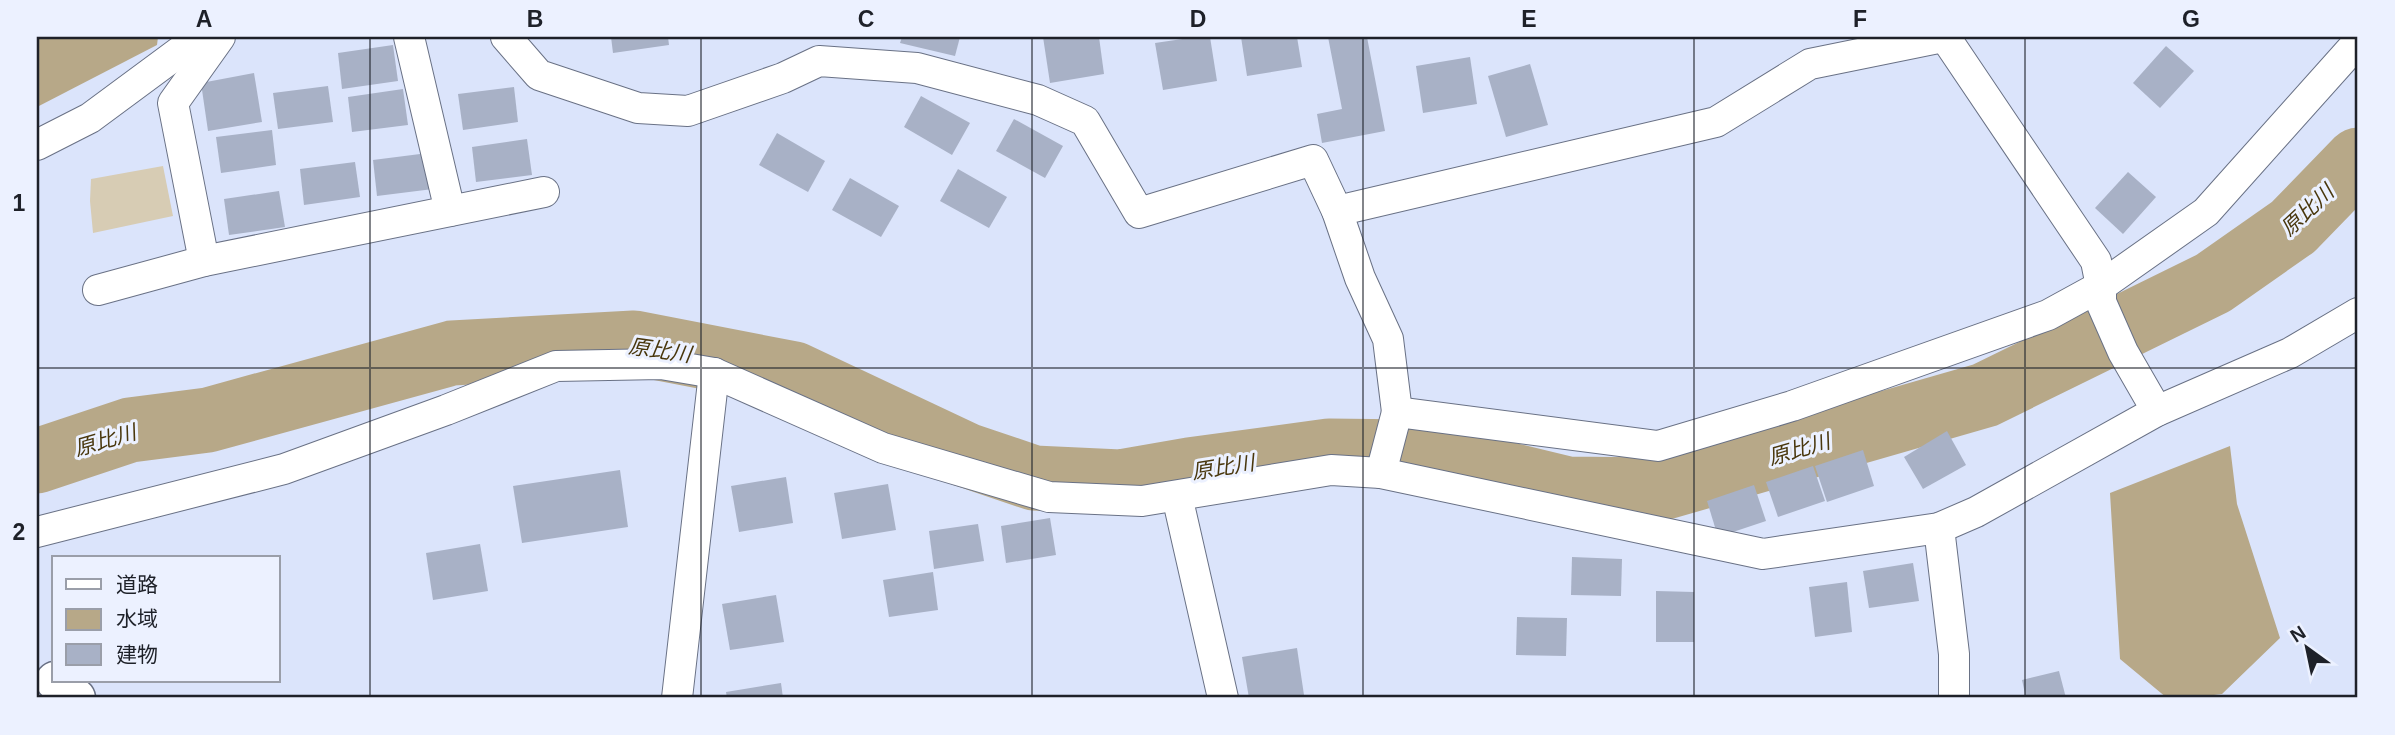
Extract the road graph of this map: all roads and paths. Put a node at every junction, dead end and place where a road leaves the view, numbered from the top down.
1 (218, 37) edge
2 (410, 37) edge
3 (506, 37) edge
4 (1944, 37) edge
5 (2358, 42) edge
6 (37, 145) edge
7 (544, 191) dead end
8 (450, 211) junction
9 (1337, 211) junction
10 (204, 261) junction
11 (98, 290) dead end
12 (2101, 294) junction
13 (2358, 313) edge
14 (714, 373) junction
15 (2157, 411) junction
16 (1397, 412) junction
17 (1381, 473) junction
18 (1177, 496) junction
19 (1938, 528) junction
20 (37, 532) edge
21 (37, 665) edge
22 (52, 678) edge
23 (57, 682) edge
24 (76, 698) edge
25 (677, 698) edge
26 (1223, 698) edge
27 (1954, 698) edge

1 - 6 street
1 - 10 street
2 - 8 street
3 - 9 street
4 - 9 street
4 - 12 street
5 - 12 street
7 - 8 street
8 - 10 street
9 - 16 street
10 - 11 street
12 - 15 street
12 - 16 street
13 - 15 street
14 - 18 street
14 - 20 street
14 - 25 street
15 - 19 street
16 - 17 street
17 - 18 street
17 - 19 street
18 - 26 street
19 - 27 street
21 - 22 street
23 - 24 street

